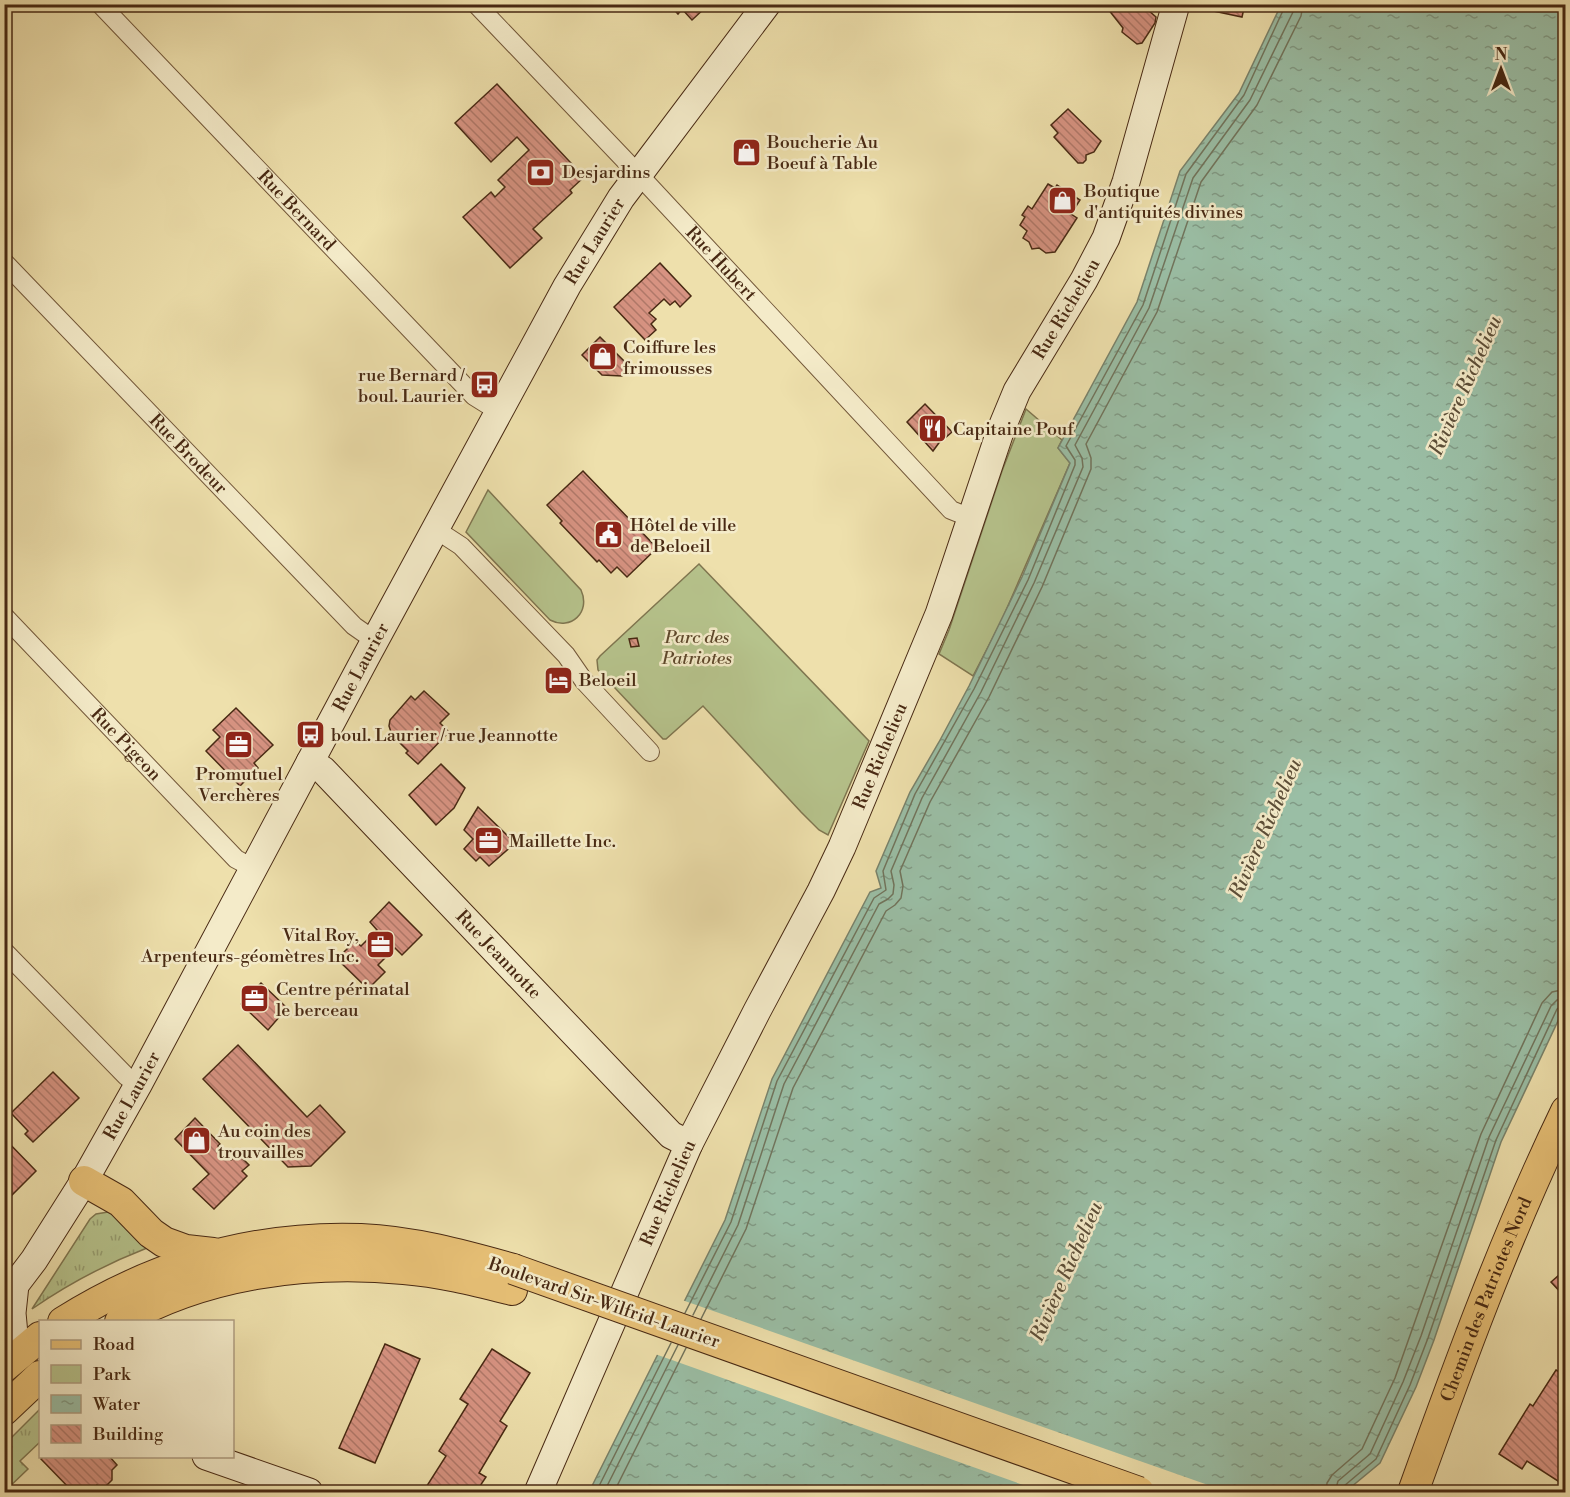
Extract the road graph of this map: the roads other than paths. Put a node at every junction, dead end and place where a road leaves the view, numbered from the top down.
1 (100, 4) edge
2 (476, 4) edge
3 (767, 4) edge
4 (1176, 4) edge
5 (639, 175) junction
6 (4, 262) edge
7 (498, 411) junction
8 (971, 518) junction
9 (435, 529) junction
10 (4, 616) edge
11 (375, 640) junction
12 (650, 752) dead end
13 (310, 762) junction
14 (253, 867) junction
15 (4, 951) edge
16 (138, 1085) junction
17 (1566, 1111) edge
18 (689, 1144) junction
19 (84, 1181) junction
20 (216, 1254) junction
21 (10, 1279) edge
22 (512, 1279) junction
23 (168, 1299) junction
24 (66, 1320) edge
25 (124, 1320) edge
26 (141, 1320) edge
27 (39, 1338) edge
28 (10, 1361) edge
29 (39, 1377) edge
30 (21, 1398) edge
31 (212, 1458) edge
32 (309, 1492) edge
33 (538, 1492) edge
34 (1078, 1492) edge
35 (1139, 1492) edge
36 (1413, 1492) edge

1 - 7 street, Rue Bernard
2 - 5 street, Rue Hubert
3 - 5 street, Rue Laurier
4 - 8 street, Rue Richelieu
5 - 7 street, Rue Laurier
5 - 8 street, Rue Hubert
6 - 11 street, Rue Brodeur
7 - 9 street, Rue Laurier
8 - 18 street, Rue Richelieu
9 - 11 street, Rue Laurier
9 - 12 street
10 - 14 street, Rue Pigeon
11 - 13 street, Rue Laurier
13 - 14 street, Rue Laurier
13 - 18 street, Rue Jeannotte
14 - 16 street, Rue Laurier
15 - 16 street
16 - 19 street, Rue Laurier
17 - 36 main road, Chemin des Patriotes Nord
18 - 33 street, Rue Richelieu
19 - 20 main road
19 - 21 street, Rue Laurier
20 - 22 main road, Boulevard Sir-Wilfrid-Laurier
20 - 24 main road, Boulevard Sir-Wilfrid-Laurier
21 - 28 street, Rue Laurier
22 - 23 main road, Boulevard Sir-Wilfrid-Laurier
22 - 34 main road, Boulevard Sir-Wilfrid-Laurier
22 - 35 main road, Boulevard Sir-Wilfrid-Laurier, bridge
23 - 25 main road, Boulevard Sir-Wilfrid-Laurier
23 - 26 street
27 - 28 main road
29 - 30 main road
31 - 32 street

